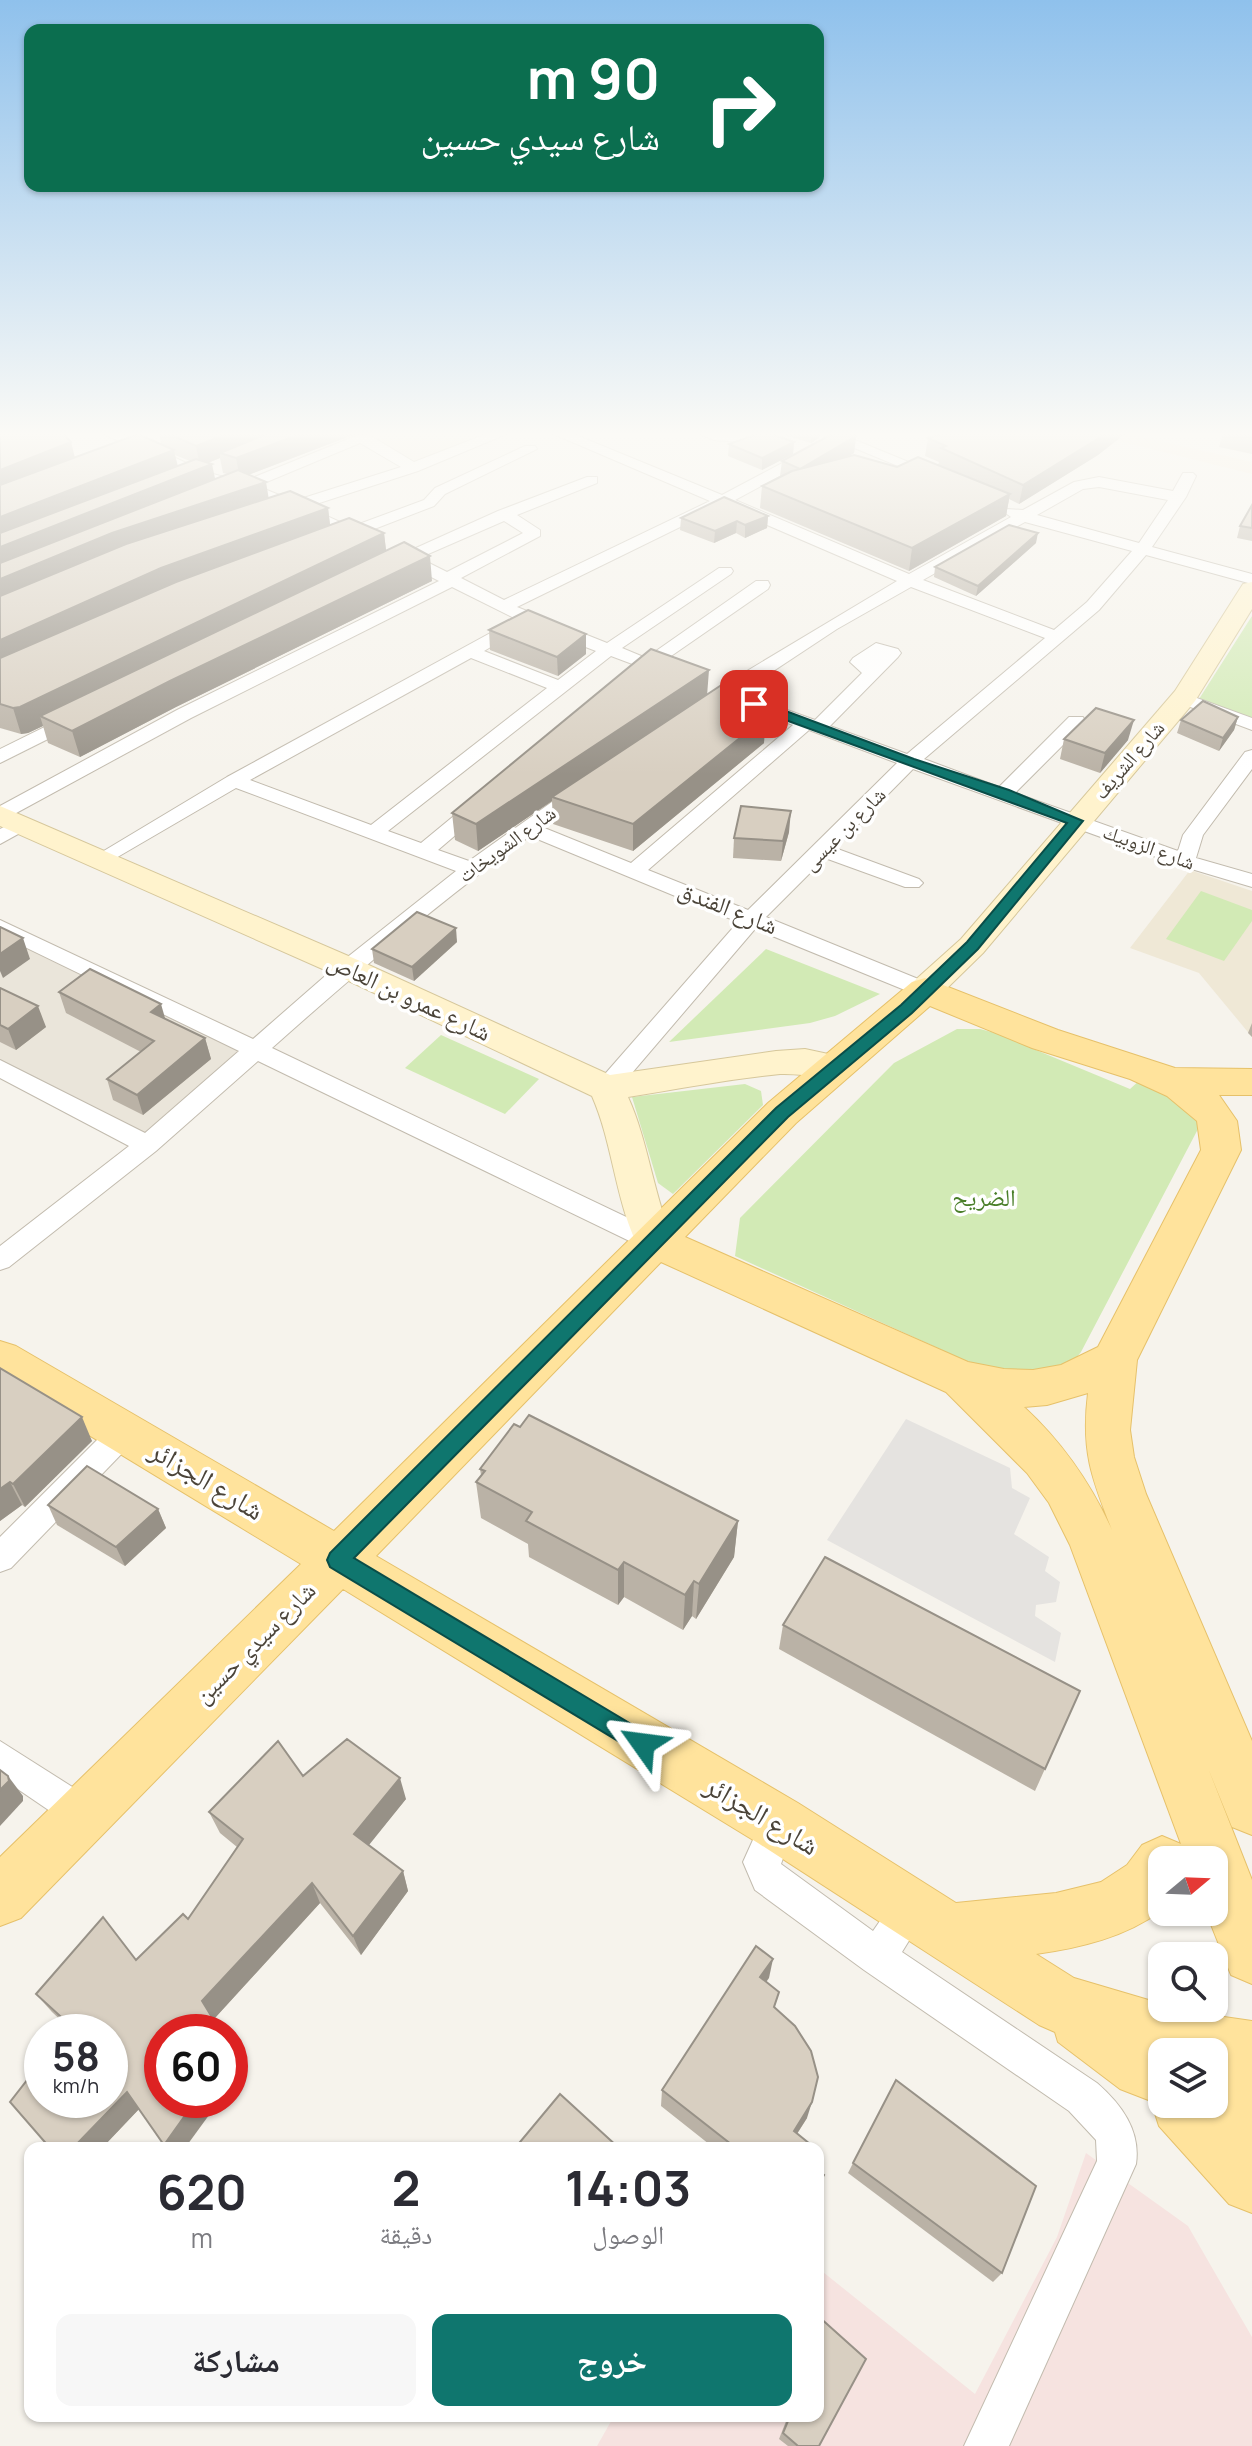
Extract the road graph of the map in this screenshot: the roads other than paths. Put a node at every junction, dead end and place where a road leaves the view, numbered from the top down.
1 (382, 547) edge
2 (431, 547) edge
3 (508, 547) edge
4 (626, 547) edge
5 (831, 547) edge
6 (968, 547) edge
7 (1132, 547) edge
8 (1144, 547) edge
9 (1142, 550) junction
10 (407, 558) junction
11 (379, 571) edge
12 (725, 571) dead end
13 (451, 578) junction
14 (1252, 579) edge
15 (909, 581) junction
16 (762, 585) dead end
17 (1252, 589) edge
18 (505, 606) junction
19 (529, 619) junction
20 (1055, 636) junction
21 (608, 650) junction
22 (469, 651) junction
23 (890, 651) dead end
24 (647, 665) junction
25 (623, 684) edge
26 (560, 687) junction
27 (729, 695) junction
28 (1183, 698) junction
29 (91, 710) edge
30 (690, 717) edge
31 (1076, 721) dead end
32 (1252, 724) edge
33 (812, 725) junction
34 (1252, 756) edge
35 (0, 757) edge
36 (909, 762) junction
37 (234, 781) junction
38 (592, 783) edge
39 (494, 793) edge
40 (1004, 793) junction
41 (1076, 821) junction
42 (6, 823) edge
43 (529, 829) junction
44 (373, 833) junction
45 (824, 851) junction
46 (423, 852) junction
47 (102, 858) junction
48 (1185, 861) junction
49 (471, 869) junction
50 (636, 870) junction
51 (1252, 881) edge
52 (912, 883) dead end
53 (753, 918) junction
54 (0, 927) edge
55 (348, 968) junction
56 (925, 990) junction
57 (258, 1050) junction
58 (835, 1066) junction
59 (0, 1068) edge
60 (1172, 1081) junction
61 (1252, 1082) edge
62 (606, 1088) junction
63 (1236, 1141) edge
64 (147, 1145) junction
65 (655, 1242) junction
66 (0, 1260) edge
67 (0, 1359) edge
68 (1114, 1360) junction
69 (963, 1381) junction
70 (125, 1431) junction
71 (0, 1558) edge
72 (338, 1560) junction
73 (0, 1757) edge
74 (1240, 1764) edge
75 (1182, 1775) junction
76 (1252, 1807) edge
77 (84, 1814) junction
78 (778, 1823) junction
79 (1170, 1846) edge
80 (1148, 1882) edge
81 (0, 1897) edge
82 (932, 1920) junction
83 (1252, 1954) edge
84 (877, 1957) junction
85 (1060, 2004) junction
86 (1252, 2052) edge
87 (1148, 2072) edge
88 (1228, 2100) edge
89 (1252, 2107) edge
90 (1196, 2118) edge
91 (1252, 2181) edge
92 (986, 2446) edge

1 - 10 street, شارع الزوبيك
2 - 10 street
3 - 13 street
4 - 18 street
5 - 15 street
6 - 15 street
7 - 9 street
8 - 9 street, شارع بن عيسى
9 - 14 street
9 - 20 street, شارع بن عيسى
10 - 11 street
10 - 13 street, شارع الزوبيك
12 - 21 street
13 - 18 street, شارع الزوبيك
13 - 42 street
15 - 20 street
15 - 27 street
16 - 24 street
17 - 28 street, شارع الشريف
18 - 19 street, شارع الزوبيك
19 - 21 street, شارع الزوبيك
19 - 22 street
20 - 36 street, شارع بن عيسى
21 - 24 street, شارع الزوبيك
21 - 26 street
22 - 26 street
22 - 37 street
23 - 33 street
24 - 25 street
24 - 27 street, شارع الزوبيك
26 - 44 street
27 - 30 street
27 - 33 street, شارع الزوبيك
28 - 32 street
28 - 41 street, شارع الشريف
29 - 35 street
31 - 40 street
33 - 36 street, شارع الزوبيك
33 - 50 street
34 - 48 street
36 - 40 street, شارع الزوبيك
36 - 45 street, شارع بن عيسى
37 - 44 street
37 - 47 street
38 - 43 street, شارع الشويخات
39 - 46 street
40 - 41 street, شارع الزوبيك
41 - 48 street, شارع الزوبيك
41 - 56 street, شارع الشريف
42 - 47 street, شارع عمرو بن العاص
43 - 49 street, شارع الشويخات
43 - 50 street, شارع الفندق
44 - 46 street
45 - 52 street
45 - 53 street, شارع بن عيسى
46 - 49 street
47 - 55 street, شارع عمرو بن العاص
48 - 51 street, شارع الزوبيك
49 - 55 street, شارع الشويخات
50 - 53 street, شارع الفندق
53 - 56 street, شارع الفندق
53 - 62 street, شارع بن عيسى
54 - 57 street
55 - 57 street, شارع الشويخات
55 - 62 street, شارع عمرو بن العاص
56 - 58 main road, شارع سيدي حسين
56 - 60 main road
57 - 64 street, شارع الشويخات
57 - 65 street
58 - 62 street
58 - 65 main road, شارع سيدي حسين
59 - 64 street
60 - 61 main road
60 - 63 main road
62 - 65 street
63 - 68 main road
64 - 66 street, شارع الشويخات
65 - 69 main road
65 - 72 main road, شارع سيدي حسين
67 - 70 main road, شارع الجزائر
68 - 69 main road
68 - 74 main road
69 - 75 main road
70 - 71 street
70 - 72 main road, شارع الجزائر
72 - 77 main road, شارع سيدي حسين
72 - 78 main road, شارع الجزائر
73 - 77 street
74 - 76 main road
75 - 79 main road
75 - 83 main road
77 - 81 main road, شارع سيدي حسين
78 - 82 main road, شارع الجزائر
78 - 84 street
80 - 82 main road
82 - 84 street
82 - 85 main road, شارع الجزائر
84 - 92 street
85 - 86 main road, شارع الجزائر
85 - 87 main road
88 - 89 main road
90 - 91 main road

